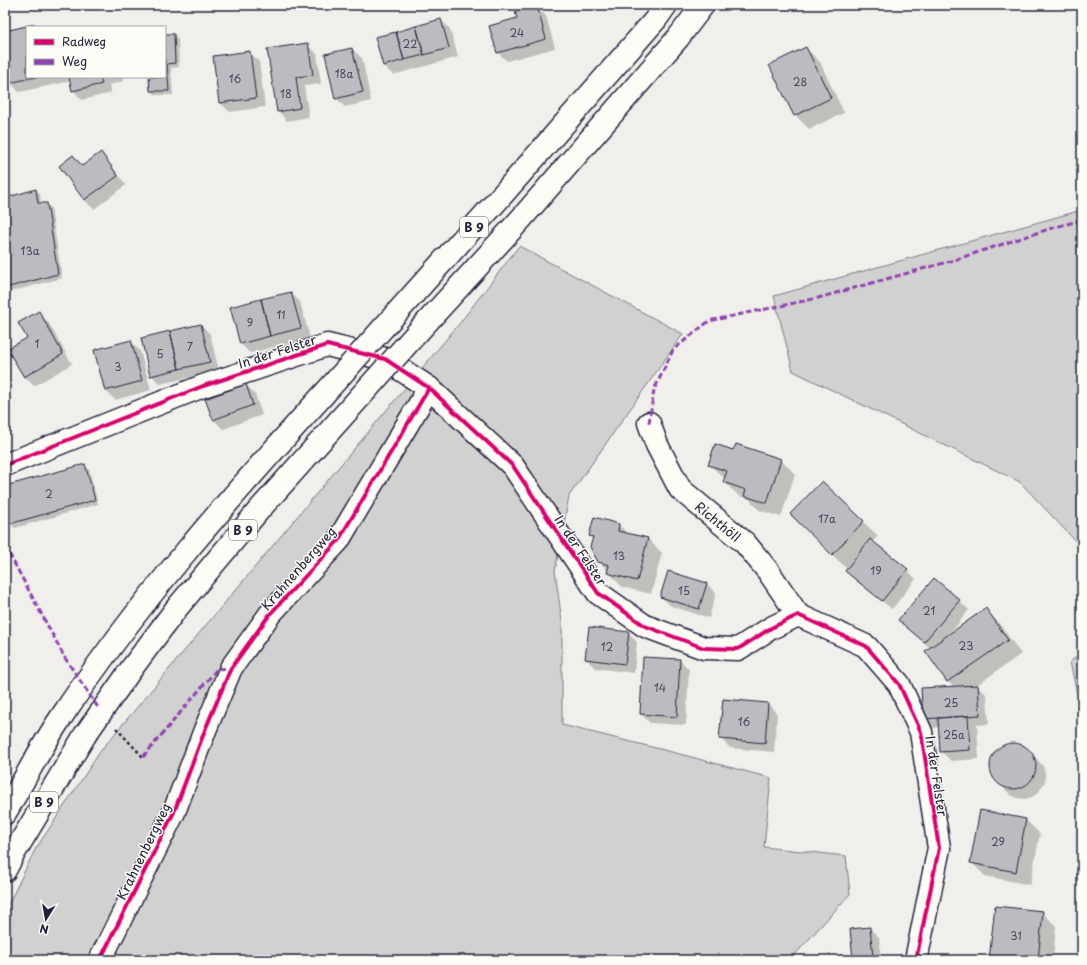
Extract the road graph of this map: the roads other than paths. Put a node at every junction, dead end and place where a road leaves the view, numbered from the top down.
1 (666, 5) edge
2 (703, 5) edge
3 (429, 388) junction
4 (649, 423) dead end
5 (5, 465) edge
6 (798, 615) junction
7 (5, 813) edge
8 (5, 870) edge
9 (100, 960) edge
10 (916, 960) edge

1 - 7 main road, B 9, bridge
2 - 8 main road, B 9, bridge
3 - 5 main road, In der Felster
3 - 6 main road, In der Felster
3 - 9 main road, Krahnenbergweg
4 - 6 main road, Richthöll
6 - 10 main road, In der Felster

